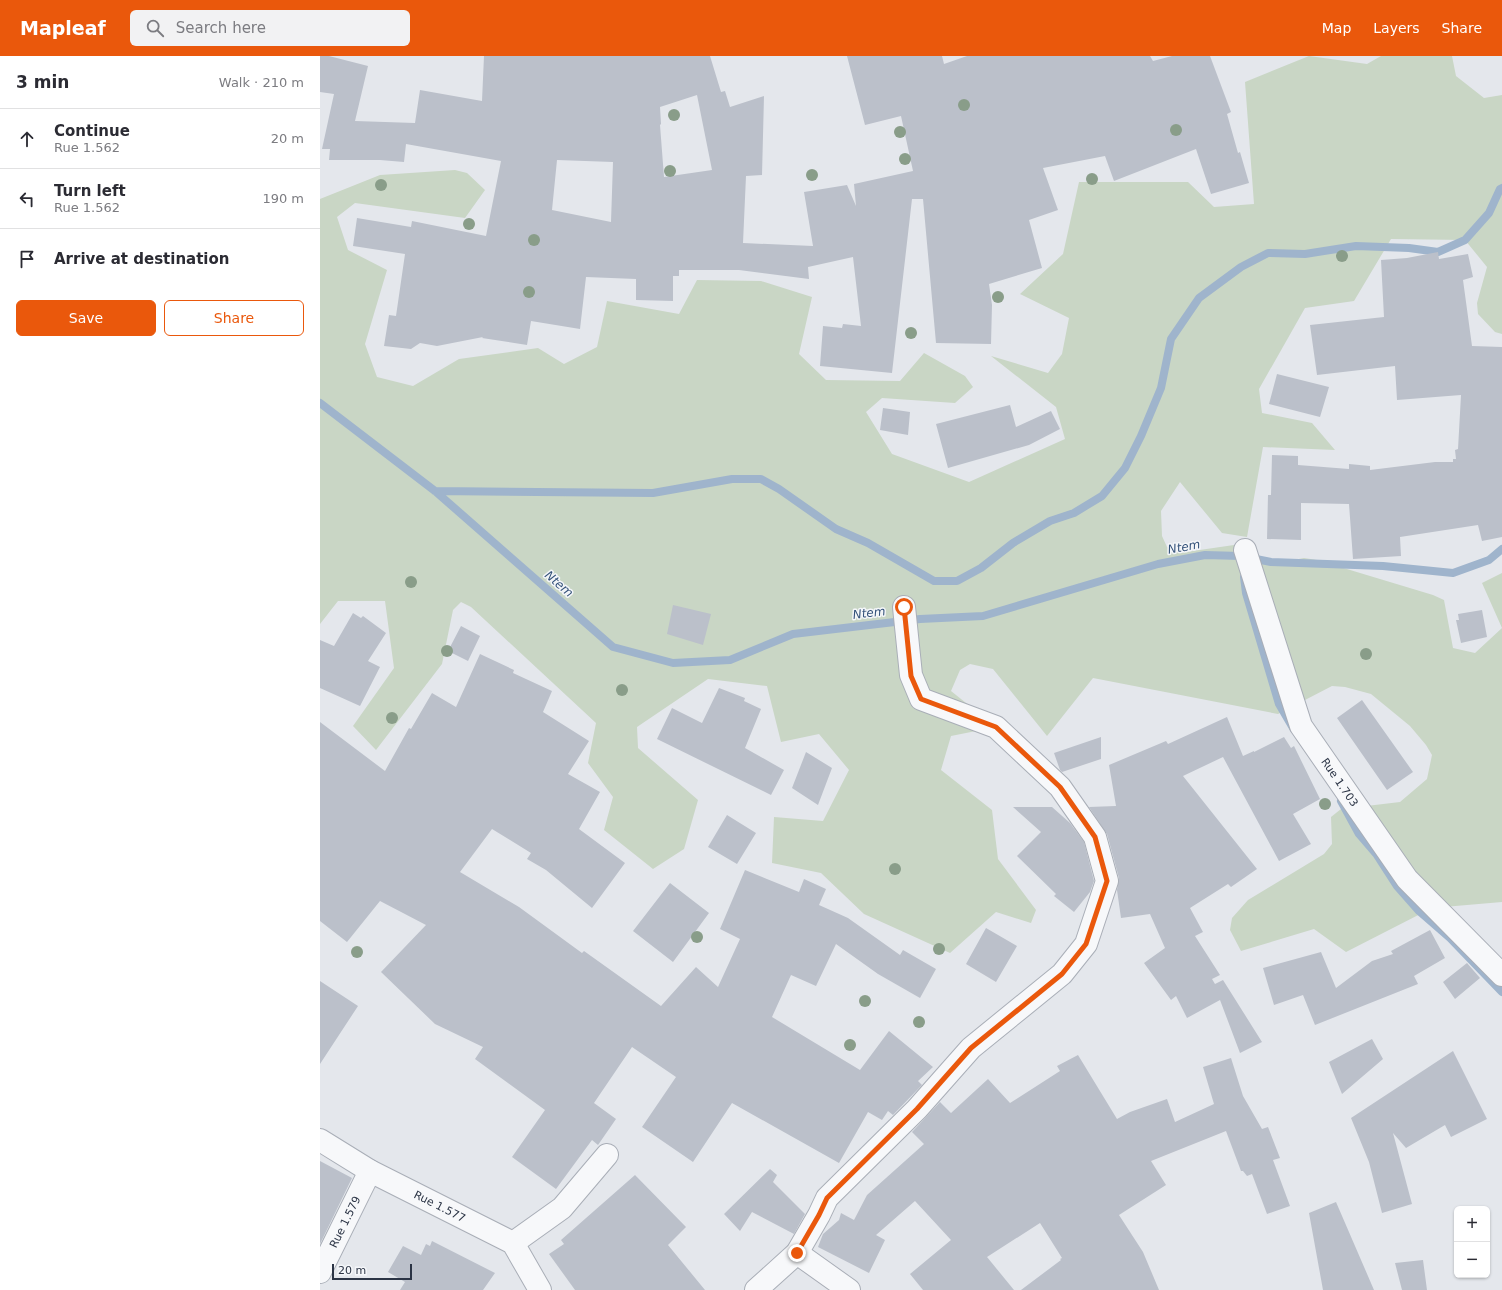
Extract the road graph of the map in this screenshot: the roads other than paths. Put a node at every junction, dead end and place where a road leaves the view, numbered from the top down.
1 (1245, 550) dead end
2 (904, 607) dead end
3 (1502, 975) edge
4 (320, 1140) edge
5 (607, 1154) dead end
6 (370, 1171) junction
7 (513, 1243) junction
8 (797, 1253) junction
9 (320, 1272) edge
10 (540, 1290) edge
11 (756, 1290) edge
12 (849, 1290) edge

1 - 3 street, Rue 1.703
2 - 8 street
4 - 6 street, Rue 1.577
5 - 7 street
6 - 7 street, Rue 1.577
6 - 9 street, Rue 1.579
7 - 10 street
8 - 11 street
8 - 12 street

